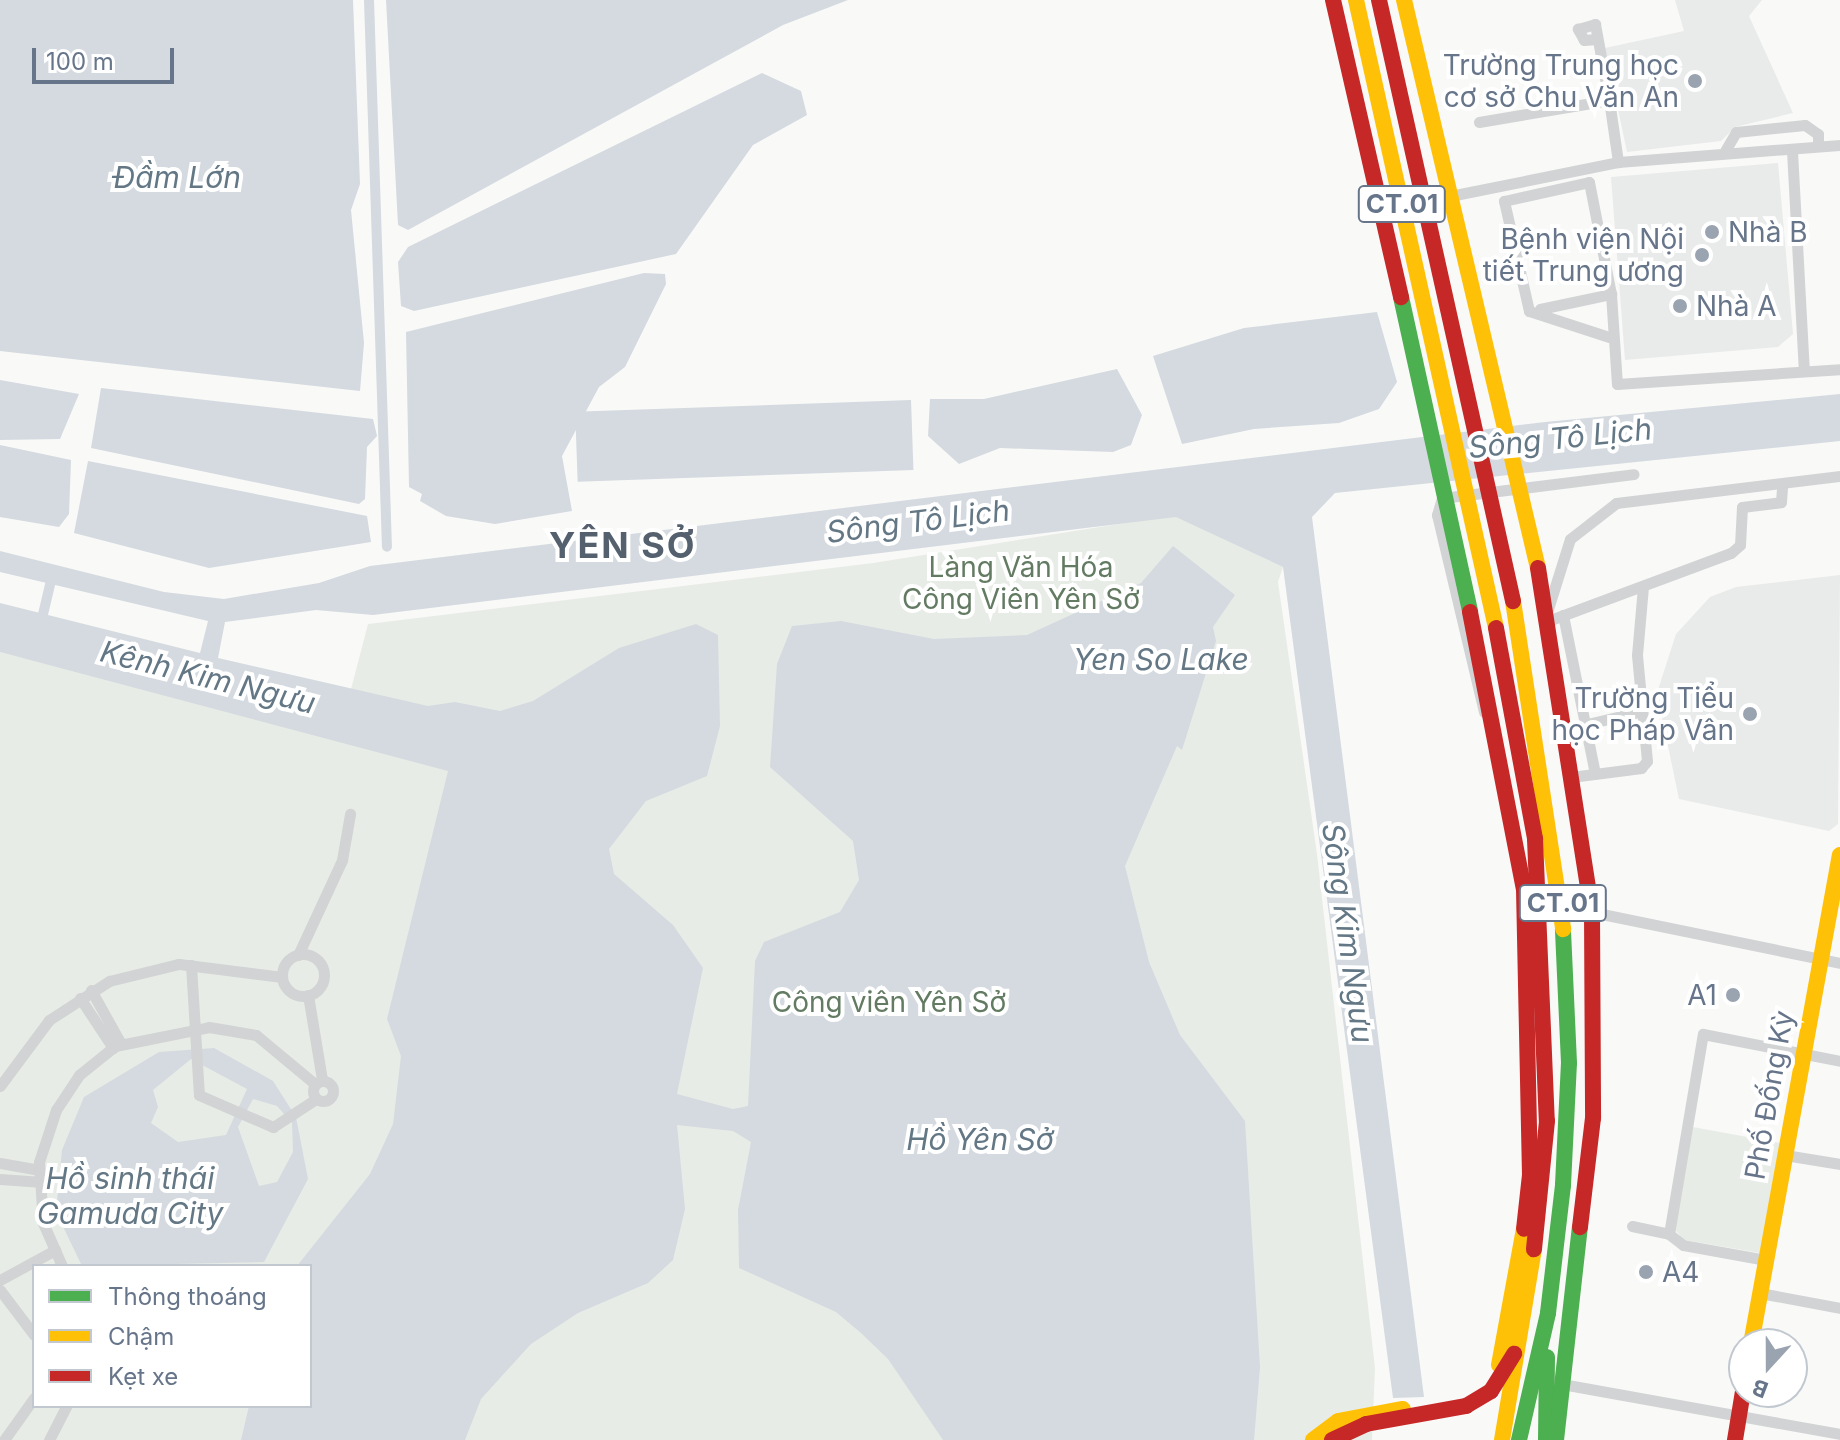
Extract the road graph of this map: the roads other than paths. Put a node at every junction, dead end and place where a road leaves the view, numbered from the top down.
1 (1333, 0) edge
2 (1356, 0) edge
3 (1379, 0) edge
4 (1404, 0) edge
5 (1597, 39) dead end
6 (1609, 100) junction
7 (1479, 122) dead end
8 (1840, 145) edge
9 (1818, 146) junction
10 (1725, 151) junction
11 (1792, 151) junction
12 (1618, 162) junction
13 (1450, 196) junction
14 (1611, 294) junction
15 (1540, 309) junction
16 (1609, 337) junction
17 (1840, 369) edge
18 (1804, 370) junction
19 (1634, 474) dead end
20 (1840, 476) edge
21 (1782, 486) junction
22 (1643, 586) junction
23 (1563, 615) junction
24 (1545, 622) junction
25 (1643, 711) junction
26 (1491, 723) junction
27 (1587, 724) junction
28 (1595, 774) junction
29 (1571, 777) junction
30 (350, 814) dead end
31 (1840, 855) edge
32 (1592, 912) junction
33 (298, 955) junction
34 (1820, 959) junction
35 (1840, 963) edge
36 (191, 965) junction
37 (282, 977) junction
38 (91, 990) junction
39 (308, 995) junction
40 (80, 998) junction
41 (194, 1029) junction
42 (117, 1046) junction
43 (1803, 1054) junction
44 (1840, 1061) edge
45 (318, 1082) junction
46 (0, 1086) edge
47 (316, 1099) junction
48 (1785, 1155) junction
49 (0, 1163) edge
50 (1840, 1164) edge
51 (39, 1176) junction
52 (0, 1179) edge
53 (1632, 1226) dead end
54 (1669, 1234) junction
55 (54, 1248) junction
56 (1766, 1260) junction
57 (61, 1264) edge
58 (0, 1273) edge
59 (0, 1280) edge
60 (0, 1290) edge
61 (1760, 1293) junction
62 (1840, 1308) edge
63 (1548, 1313) junction
64 (1526, 1315) junction
65 (1754, 1328) edge
66 (32, 1332) edge
67 (1562, 1384) junction
68 (32, 1401) edge
69 (65, 1408) edge
70 (1740, 1408) edge
71 (1738, 1418) junction
72 (1840, 1434) edge
73 (4, 1440) edge
74 (49, 1440) edge
75 (1313, 1440) edge
76 (1332, 1440) edge
77 (1502, 1440) edge
78 (1519, 1440) edge
79 (1535, 1440) edge
80 (1546, 1440) edge
81 (1556, 1440) edge
82 (1735, 1440) edge

1 - 26 main road
2 - 64 main road, CT.01
3 - 63 main road, CT.01
4 - 13 main road
5 - 6 street
6 - 7 street
6 - 12 street
8 - 9 street
9 - 10 street
9 - 11 street
10 - 11 street
10 - 12 street
11 - 18 street
12 - 13 street
13 - 24 main road
14 - 15 street
14 - 15 street
14 - 16 street
15 - 16 street
16 - 18 street
17 - 18 street
19 - 26 street
20 - 21 street
21 - 22 street
21 - 24 street
22 - 23 street
22 - 25 street
23 - 24 street
23 - 27 street
24 - 29 main road
25 - 27 street
25 - 28 street
26 - 75 main road
27 - 28 street
28 - 29 street
29 - 32 main road
30 - 33 street
31 - 34 main road, Phố Đống Kỳ
32 - 34 street
32 - 67 main road
33 - 37 street
33 - 39 street
34 - 35 street
34 - 43 main road, Phố Đống Kỳ
36 - 37 street
36 - 38 street
36 - 41 street
37 - 39 street
38 - 40 street
38 - 42 street
39 - 45 street
40 - 42 street
40 - 46 street
41 - 42 street
41 - 45 street
41 - 47 street
42 - 51 street
43 - 44 street
43 - 48 main road, Phố Đống Kỳ
43 - 54 street
45 - 47 street
45 - 47 street
48 - 50 street
48 - 56 main road, Phố Đống Kỳ
49 - 51 street
51 - 52 street
51 - 55 street
53 - 54 street
54 - 56 street
55 - 57 street
55 - 58 street
55 - 59 street
56 - 61 main road, Phố Đống Kỳ
60 - 66 street
61 - 62 street
61 - 65 main road, Phố Đống Kỳ
63 - 78 main road, CT.01
63 - 79 main road
63 - 80 main road
64 - 76 main road
64 - 77 main road, CT.01
67 - 71 street
67 - 81 main road
68 - 73 street
69 - 74 street
70 - 71 main road
71 - 72 street
71 - 82 main road

